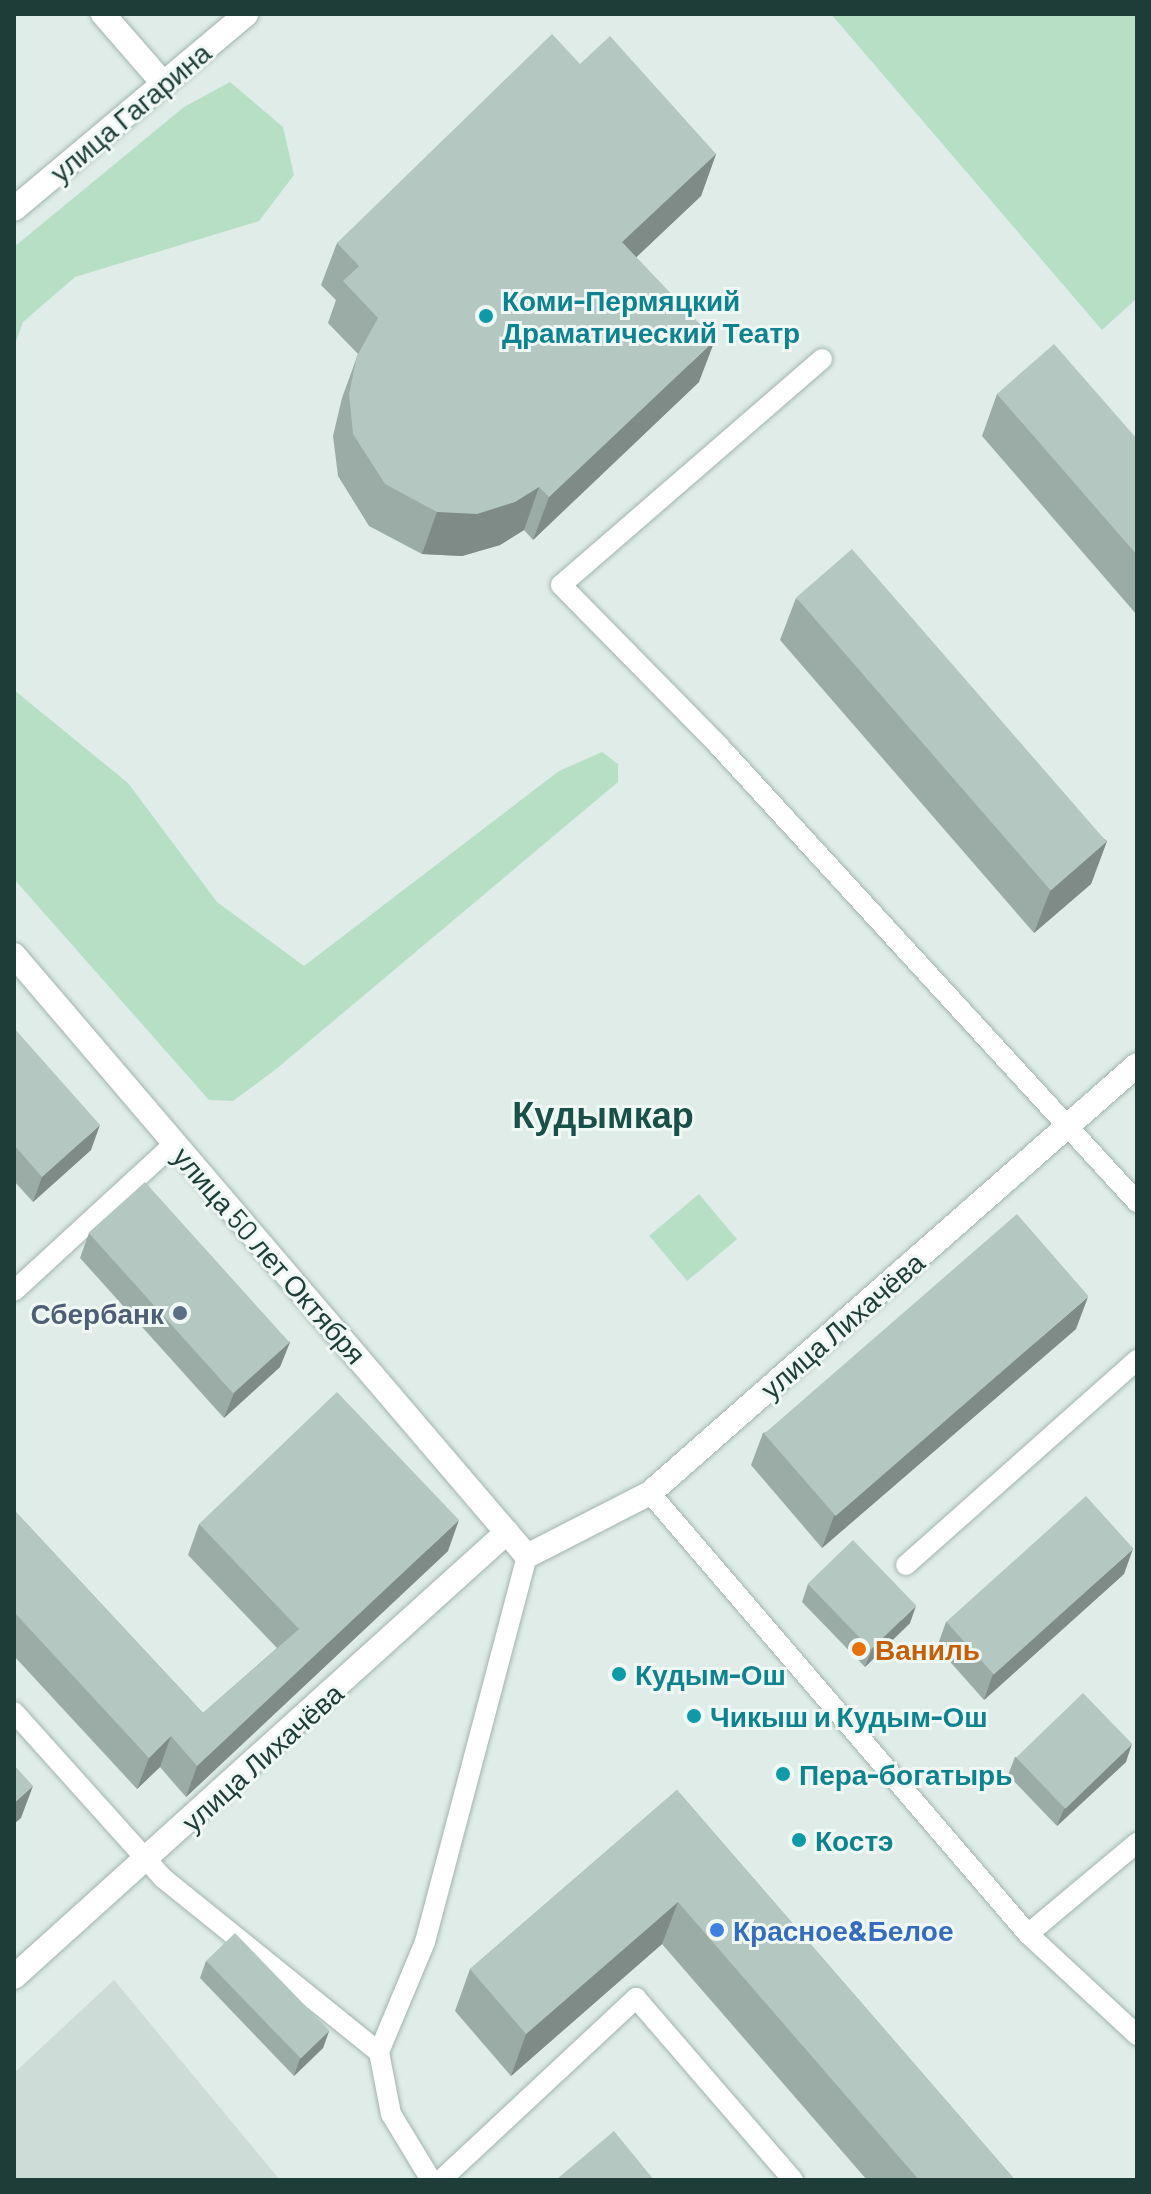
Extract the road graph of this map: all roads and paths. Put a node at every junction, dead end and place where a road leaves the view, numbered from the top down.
1 (103, 14) edge
2 (246, 14) edge
3 (163, 83) junction
4 (14, 209) edge
5 (822, 359) dead end
6 (14, 955) edge
7 (1137, 1065) edge
8 (1068, 1126) junction
9 (175, 1143) junction
10 (1137, 1202) edge
11 (14, 1291) edge
12 (1137, 1360) edge
13 (650, 1493) junction
14 (507, 1532) junction
15 (527, 1556) junction
16 (906, 1565) dead end
17 (14, 1712) edge
18 (1137, 1843) edge
19 (147, 1859) junction
20 (1028, 1934) junction
21 (14, 1977) edge
22 (1137, 2035) edge
23 (379, 2052) junction
24 (431, 2180) edge
25 (441, 2180) edge
26 (793, 2180) edge

1 - 3 street
2 - 3 street, улица Гагарина
3 - 4 street, улица Гагарина
5 - 8 lane
6 - 9 street, улица 50 лет Октября
7 - 8 street, улица Лихачёва
8 - 10 lane
8 - 13 street, улица Лихачёва
9 - 11 lane
9 - 14 street, улица 50 лет Октября
12 - 16 lane
13 - 15 street, улица Лихачёва
13 - 20 lane
14 - 15 street, улица 50 лет Октября
14 - 19 street, улица Лихачёва
15 - 23 lane
17 - 19 lane
18 - 20 lane
19 - 21 street, улица Лихачёва
19 - 23 lane
20 - 22 lane
23 - 24 lane
25 - 26 lane

